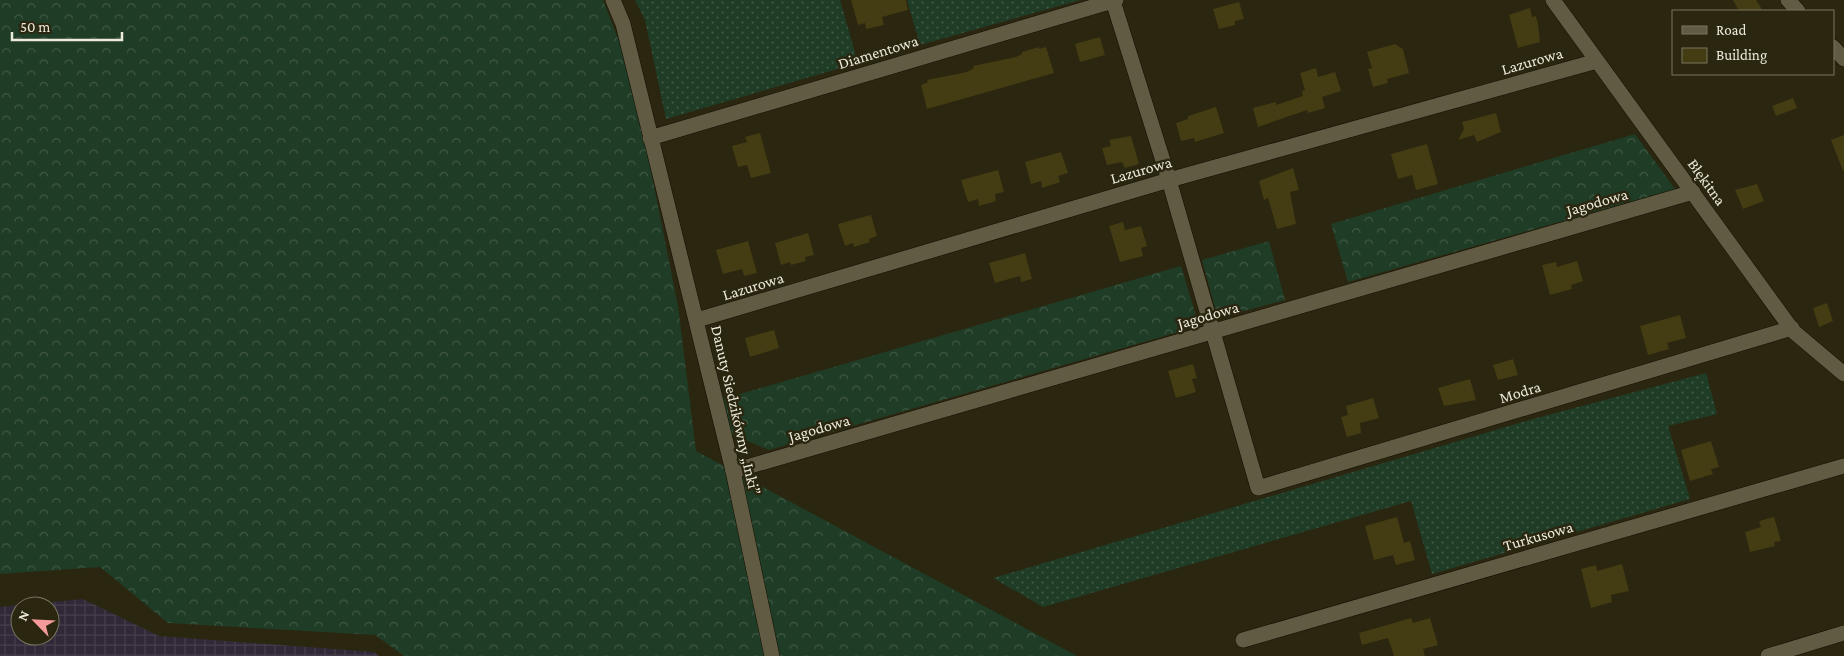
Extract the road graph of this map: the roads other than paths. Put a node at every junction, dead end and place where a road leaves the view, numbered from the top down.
1 (613, 0) edge
2 (1114, 0) edge
3 (1554, 0) edge
4 (1788, 0) edge
5 (1797, 10) edge
6 (1834, 48) edge
7 (1844, 59) edge
8 (1597, 60) junction
9 (650, 138) junction
10 (1169, 180) junction
11 (1693, 192) junction
12 (697, 320) junction
13 (1792, 328) junction
14 (1212, 332) junction
15 (1844, 374) edge
16 (1844, 466) edge
17 (733, 471) junction
18 (1844, 633) edge
19 (1243, 640) dead end
20 (772, 656) edge
21 (1768, 656) edge

1 - 9 street, Danuty Siedzikówny „Inki”
2 - 9 street, Diamentowa
2 - 10 street
3 - 8 street, Błękitna
4 - 5 street
6 - 7 street
8 - 10 street, Lazurowa
8 - 11 street, Błękitna
9 - 12 street, Danuty Siedzikówny „Inki”
10 - 12 street, Lazurowa
10 - 14 street
11 - 13 street, Błękitna
11 - 14 street, Jagodowa
12 - 17 street, Danuty Siedzikówny „Inki”
13 - 14 street, Modra
13 - 15 street, Błękitna
14 - 17 street, Jagodowa
16 - 19 street, Turkusowa
17 - 20 street, Danuty Siedzikówny „Inki”
18 - 21 street

